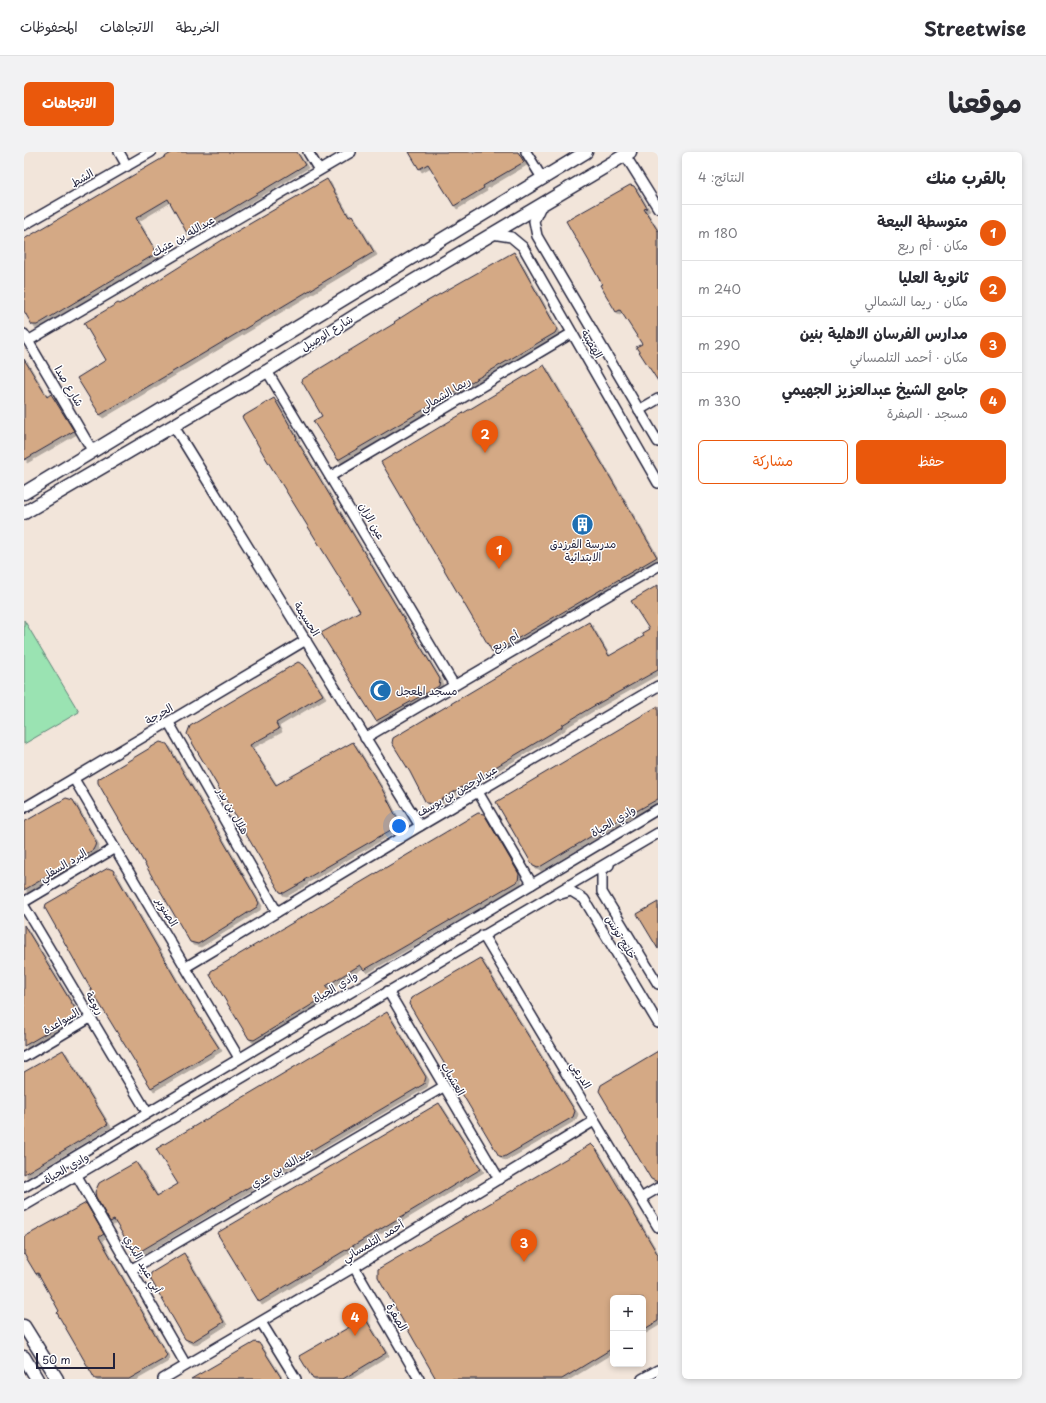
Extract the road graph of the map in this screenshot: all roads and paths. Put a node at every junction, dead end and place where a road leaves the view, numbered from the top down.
1 (119, 152) edge
2 (151, 152) edge
3 (308, 152) edge
4 (350, 152) edge
5 (526, 152) edge
6 (586, 152) edge
7 (628, 153) edge
8 (127, 166) junction
9 (319, 170) junction
10 (542, 178) junction
11 (543, 203) junction
12 (658, 208) edge
13 (24, 225) edge
14 (492, 234) junction
15 (557, 271) junction
16 (542, 280) junction
17 (562, 280) junction
18 (547, 288) junction
19 (344, 298) junction
20 (356, 315) junction
21 (572, 334) junction
22 (26, 338) edge
23 (267, 371) junction
24 (658, 399) edge
25 (639, 410) junction
26 (173, 425) junction
27 (658, 442) edge
28 (92, 450) junction
29 (331, 476) junction
30 (658, 483) edge
31 (24, 493) edge
32 (24, 513) edge
33 (658, 566) edge
34 (306, 640) junction
35 (454, 685) junction
36 (658, 686) edge
37 (168, 723) junction
38 (365, 738) junction
39 (74, 779) junction
40 (478, 792) junction
41 (24, 808) edge
42 (658, 809) edge
43 (420, 826) junction
44 (658, 833) edge
45 (115, 848) junction
46 (619, 857) junction
47 (532, 884) junction
48 (546, 898) junction
49 (24, 902) edge
50 (24, 906) edge
51 (277, 912) junction
52 (483, 935) junction
53 (186, 967) junction
54 (658, 984) edge
55 (388, 991) junction
56 (90, 1018) junction
57 (658, 1023) edge
58 (24, 1056) edge
59 (239, 1058) junction
60 (443, 1087) junction
61 (147, 1112) junction
62 (594, 1121) junction
63 (77, 1176) junction
64 (498, 1179) junction
65 (24, 1187) edge
66 (658, 1188) edge
67 (641, 1198) junction
68 (25, 1204) edge
69 (658, 1227) edge
70 (354, 1267) junction
71 (132, 1269) junction
72 (261, 1322) junction
73 (24, 1326) edge
74 (24, 1357) edge
75 (186, 1365) junction
76 (658, 1370) edge
77 (37, 1379) edge
78 (57, 1379) edge
79 (163, 1379) edge
80 (296, 1379) edge
81 (419, 1379) edge
82 (642, 1379) edge

1 - 8 street
2 - 8 street, الشط
3 - 9 street
4 - 9 street, عبدالله بن عتيك
5 - 10 street
6 - 10 street, شارع الوصيل
7 - 11 street, شارع الوصيل
7 - 12 street
8 - 13 street, الشط
9 - 22 street, عبدالله بن عتيك
10 - 19 street, شارع الوصيل
11 - 14 street, شارع الوصيل
11 - 15 street, الهضبة
14 - 16 street, الهضبة
14 - 20 street, شارع الوصيل
15 - 16 street
15 - 17 street, الهضبة
16 - 18 street, الهضبة
17 - 18 street
17 - 25 street, الهضبة
18 - 21 street, الهضبة
19 - 20 street
19 - 28 street, شارع الوصيل
20 - 23 street, شارع الوصيل
21 - 29 street, ريما الشمالي
21 - 30 street, الهضبة
22 - 28 street, شارع صدا
23 - 26 street, شارع الوصيل
23 - 29 street, عين الزان
24 - 25 street
25 - 27 street, الهضبة
26 - 32 street, شارع الوصيل
26 - 34 street, الحسيمة
28 - 31 street, شارع الوصيل
29 - 35 street, عين الزان
33 - 35 street, أم ريع
34 - 37 street, الحرجة
34 - 38 street, الحسيمة
35 - 38 street, أم ريع
36 - 40 street, عبدالرحمن بن يوسف
37 - 39 street, الحرجة
37 - 51 street, هلال بن بدر
38 - 43 street, الحسيمة
39 - 41 street, الحرجة
39 - 45 street, الصنوبر
40 - 43 street, عبدالرحمن بن يوسف
40 - 47 street
42 - 47 street, وادي الحياة
43 - 51 street, عبدالرحمن بن يوسف
44 - 46 street, وادي الحياة
45 - 49 street, البرد السفلي
45 - 53 street, الصنوبر
46 - 48 street, وادي الحياة
46 - 54 street, خليج تونس
47 - 59 street, وادي الحياة
48 - 52 street, وادي الحياة
48 - 57 street, خليج تونس
50 - 56 street, ربوعة
51 - 53 street, عبدالرحمن بن يوسف
52 - 55 street, وادي الحياة
52 - 62 street, الدرعي
53 - 59 street, الصنوبر
55 - 60 street, العشباب
55 - 63 street, وادي الحياة
56 - 58 street, السواعدة
56 - 61 street, ربوعة
59 - 61 street, وادي الحياة
60 - 64 street, العشباب
60 - 71 street, عبدالله بن عدي
61 - 65 street, وادي الحياة
62 - 64 street, أحمد التلمساني
62 - 67 street, الدرعي
63 - 68 street, وادي الحياة
63 - 71 street, أبي عبيد البكري
64 - 70 street, أحمد التلمساني
66 - 67 street
67 - 69 street, الدرعي
70 - 72 street, أحمد التلمساني
70 - 81 street, الصفرة
71 - 75 street, أبي عبيد البكري
72 - 75 street, أحمد التلمساني
72 - 80 street
73 - 78 street
74 - 77 street
75 - 79 street, أحمد التلمساني
76 - 82 street

